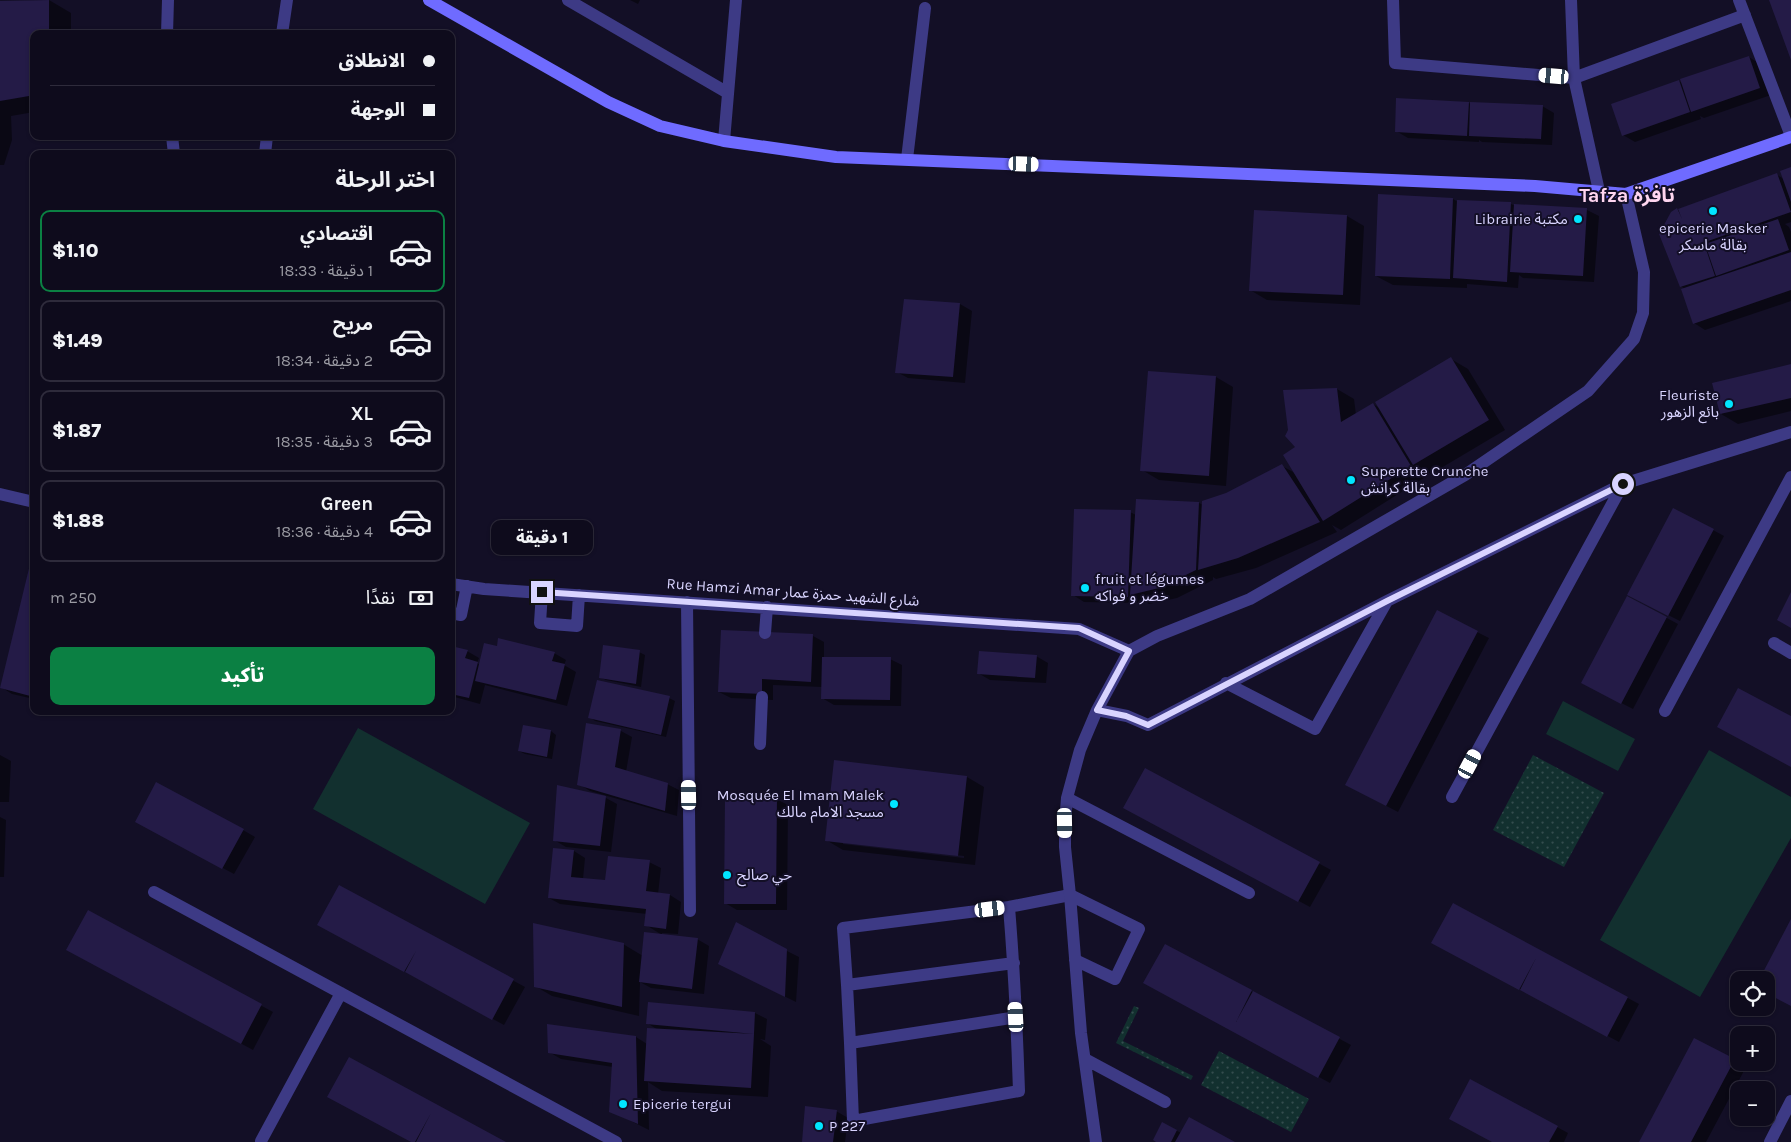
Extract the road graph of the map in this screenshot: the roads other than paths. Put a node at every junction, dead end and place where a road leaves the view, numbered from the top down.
1 (168, 0) edge
2 (287, 0) edge
3 (429, 0) edge
4 (568, 0) edge
5 (736, 0) edge
6 (1393, 0) edge
7 (1571, 0) edge
8 (1739, 0) edge
9 (925, 8) dead end
10 (1744, 15) junction
11 (167, 30) edge
12 (283, 30) edge
13 (1574, 78) junction
14 (728, 92) junction
15 (1791, 136) edge
16 (724, 141) junction
17 (907, 159) junction
18 (1599, 191) junction
19 (1626, 194) junction
20 (1791, 432) edge
21 (1791, 477) edge
22 (1623, 484) junction
23 (0, 496) edge
24 (30, 501) edge
25 (455, 585) edge
26 (466, 586) junction
27 (542, 592) junction
28 (579, 594) junction
29 (1387, 601) junction
30 (687, 602) junction
31 (767, 607) junction
32 (455, 614) edge
33 (765, 632) dead end
34 (1774, 643) dead end
35 (1129, 651) junction
36 (1791, 653) edge
37 (1226, 684) junction
38 (762, 697) dead end
39 (1097, 710) junction
40 (1665, 711) dead end
41 (760, 744) dead end
42 (1452, 797) dead end
43 (1067, 798) junction
44 (154, 892) dead end
45 (1249, 893) dead end
46 (1070, 895) junction
47 (1008, 907) junction
48 (690, 911) dead end
49 (1075, 960) junction
50 (1014, 963) junction
51 (847, 985) junction
52 (341, 993) junction
53 (1016, 1017) junction
54 (850, 1043) junction
55 (1085, 1059) junction
56 (1791, 1101) edge
57 (1165, 1102) dead end
58 (261, 1141) edge
59 (616, 1142) edge
60 (1096, 1142) edge
61 (1770, 1142) edge

1 - 11 street
2 - 12 street
3 - 16 main road
4 - 14 street
5 - 14 street
6 - 13 street
7 - 13 street
8 - 10 street
9 - 17 street
10 - 13 street
10 - 15 street
13 - 18 street
14 - 16 street
15 - 19 main road
16 - 17 main road
17 - 18 main road
18 - 19 main road
19 - 35 street
20 - 22 street
21 - 40 street
22 - 29 street
22 - 42 street
23 - 24 street
25 - 26 street, Rue Hamzi Amar شارع الشهيد حمزة عمار
26 - 27 street, Rue Hamzi Amar شارع الشهيد حمزة عمار
26 - 32 street
27 - 28 street, Rue Hamzi Amar شارع الشهيد حمزة عمار
27 - 28 street
28 - 30 street, Rue Hamzi Amar شارع الشهيد حمزة عمار
29 - 37 street
29 - 37 street
30 - 31 street, Rue Hamzi Amar شارع الشهيد حمزة عمار
30 - 48 street
31 - 33 street
31 - 35 street, Rue Hamzi Amar شارع الشهيد حمزة عمار
34 - 36 street
35 - 39 street
37 - 39 street
38 - 41 street
39 - 43 street
43 - 45 street
43 - 46 street
44 - 52 street
46 - 47 street
46 - 49 street
46 - 49 street
47 - 50 street
47 - 51 street
49 - 55 street
50 - 51 street
50 - 53 street
51 - 54 street
52 - 58 street
52 - 59 street
53 - 54 street
53 - 54 street
55 - 57 street
55 - 60 street
56 - 61 street

